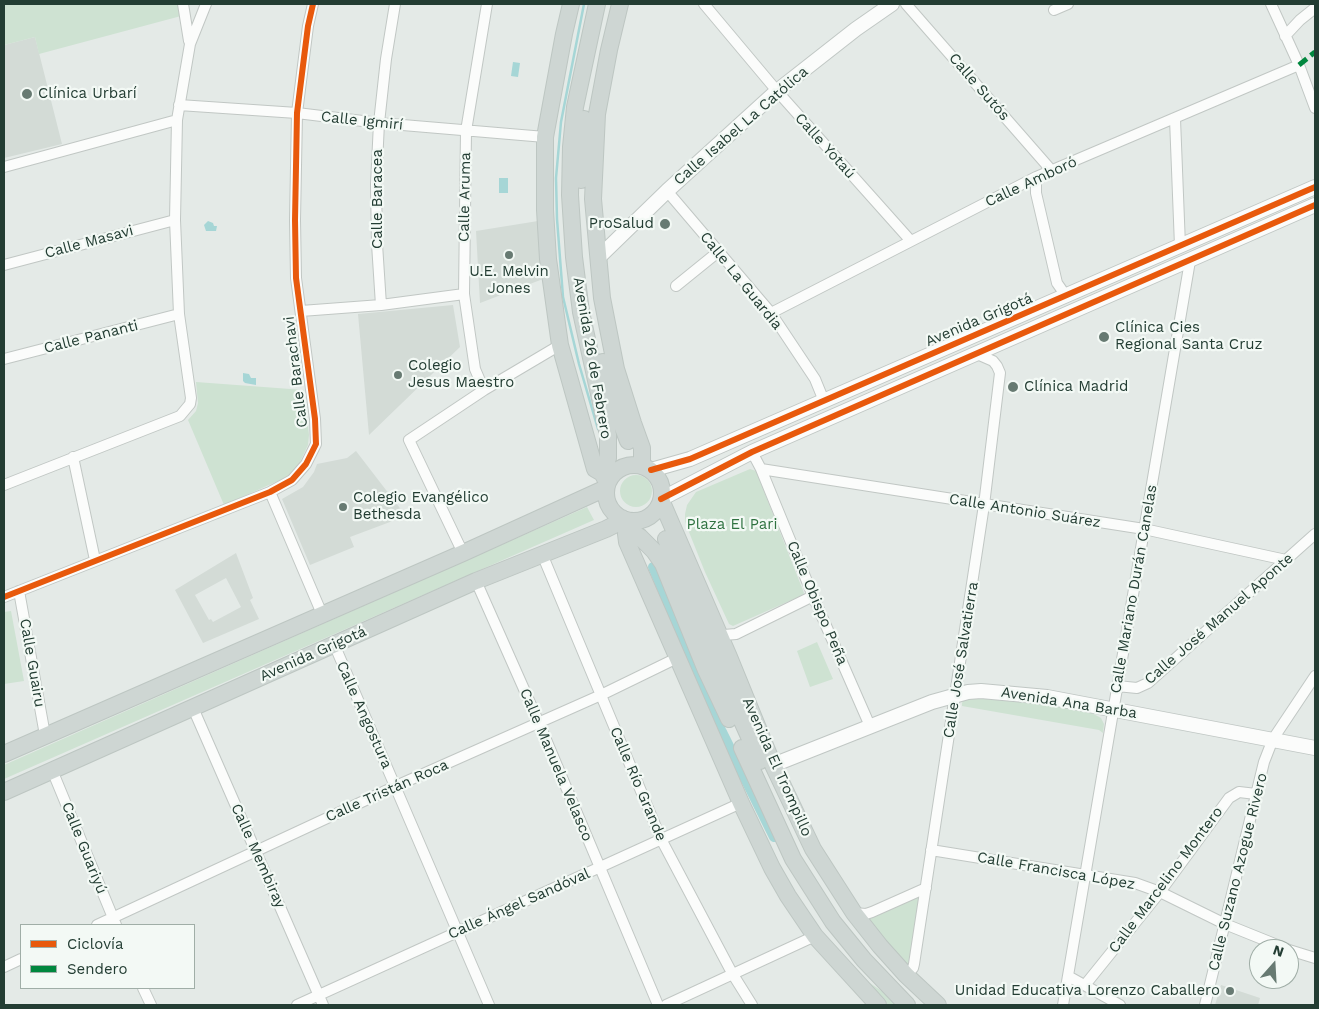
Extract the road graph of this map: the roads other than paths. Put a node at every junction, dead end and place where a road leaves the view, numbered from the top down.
1 (183, 4) edge
2 (206, 4) edge
3 (313, 4) edge
4 (395, 4) edge
5 (487, 4) edge
6 (571, 4) edge
7 (597, 4) edge
8 (704, 4) edge
9 (892, 4) edge
10 (906, 4) edge
11 (1068, 4) edge
12 (1272, 4) edge
13 (618, 5) edge
14 (1315, 8) edge
15 (1054, 10) dead end
16 (1285, 36) junction
17 (190, 44) junction
18 (1299, 65) junction
19 (777, 91) junction
20 (179, 105) junction
21 (1315, 108) edge
22 (297, 113) junction
23 (1175, 119) junction
24 (177, 120) junction
25 (379, 123) junction
26 (466, 130) junction
27 (545, 137) junction
28 (4, 167) edge
29 (1052, 171) junction
30 (1036, 177) junction
31 (1315, 187) edge
32 (668, 191) junction
33 (1315, 205) edge
34 (175, 220) junction
35 (910, 240) junction
36 (1180, 246) junction
37 (718, 252) junction
38 (598, 258) junction
39 (1190, 261) junction
40 (4, 265) edge
41 (676, 286) dead end
42 (464, 294) junction
43 (1066, 296) junction
44 (381, 305) junction
45 (302, 311) junction
46 (771, 313) junction
47 (179, 314) junction
48 (560, 345) junction
49 (977, 354) junction
50 (4, 359) edge
51 (484, 390) junction
52 (824, 401) junction
53 (796, 413) junction
54 (748, 454) junction
55 (73, 457) junction
56 (645, 465) junction
57 (762, 469) junction
58 (605, 481) junction
59 (4, 485) edge
60 (270, 492) junction
61 (660, 503) junction
62 (984, 505) junction
63 (625, 522) junction
64 (1144, 529) junction
65 (1315, 534) edge
66 (463, 553) junction
67 (542, 554) junction
68 (95, 560) junction
69 (1286, 560) junction
70 (476, 581) junction
71 (19, 591) junction
72 (813, 596) junction
73 (4, 597) edge
74 (322, 614) junction
75 (718, 633) junction
76 (334, 644) junction
77 (677, 658) junction
78 (1315, 676) edge
79 (1117, 686) junction
80 (601, 695) junction
81 (956, 695) junction
82 (193, 708) junction
83 (1113, 709) junction
84 (755, 721) junction
85 (539, 723) junction
86 (870, 726) junction
87 (45, 735) junction
88 (1272, 739) junction
89 (1315, 748) edge
90 (4, 754) edge
91 (758, 756) junction
92 (773, 765) junction
93 (52, 770) junction
94 (396, 786) junction
95 (4, 792) edge
96 (1256, 794) junction
97 (741, 803) junction
98 (661, 839) junction
99 (931, 850) junction
100 (256, 851) junction
101 (599, 868) junction
102 (1085, 875) junction
103 (926, 888) junction
104 (1160, 892) junction
105 (849, 914) junction
106 (114, 922) edge
107 (1225, 924) junction
108 (458, 932) junction
109 (815, 936) junction
110 (1263, 939) edge
111 (1299, 953) edge
112 (1315, 958) edge
113 (20, 959) edge
114 (835, 959) junction
115 (4, 967) edge
116 (732, 974) junction
117 (906, 975) junction
118 (1068, 976) junction
119 (1085, 985) junction
120 (143, 989) edge
121 (893, 992) junction
122 (320, 1000) edge
123 (151, 1005) edge
124 (297, 1005) edge
125 (490, 1005) edge
126 (658, 1005) edge
127 (666, 1005) edge
128 (752, 1005) edge
129 (878, 1005) edge
130 (907, 1005) edge
131 (924, 1005) edge
132 (938, 1005) edge
133 (1063, 1005) edge
134 (1120, 1005) edge
135 (1205, 1005) edge

1 - 17 street
2 - 17 street
3 - 22 street, Calle Barachavi
4 - 25 street, Calle Baracea
5 - 26 street, Calle Aruma
6 - 27 main road, Avenida 26 de Febrero
7 - 58 main road, Avenida 26 de Febrero
8 - 19 street, Calle Yotaú
9 - 19 main road, Calle Isabel La Católica
10 - 29 street, Calle Sutós
11 - 15 street
12 - 16 street
13 - 38 main road, Avenida 26 de Febrero
13 - 56 main road, Avenida 26 de Febrero
14 - 16 street
16 - 18 street
17 - 20 street
18 - 21 street
18 - 23 street, Calle Amboró
19 - 32 main road, Calle Isabel La Católica
19 - 35 street, Calle Yotaú
20 - 22 street, Calle Igmirí
20 - 24 street
22 - 25 street, Calle Igmirí
22 - 45 street, Calle Barachavi
23 - 29 street, Calle Amboró
23 - 36 street
24 - 28 street
24 - 34 street
25 - 26 street, Calle Igmirí
25 - 44 street, Calle Baracea
26 - 27 street, Calle Igmirí
26 - 42 street, Calle Aruma
27 - 48 main road, Avenida 26 de Febrero
29 - 30 street, Calle Amboró
30 - 35 street, Calle Amboró
30 - 43 street
31 - 36 main road, Avenida Grigotá
32 - 37 street, Calle La Guardia
32 - 38 main road, Calle Isabel La Católica
33 - 39 main road, Avenida Grigotá
34 - 40 street, Calle Masavi
34 - 47 street
35 - 46 street, Calle Amboró
36 - 43 main road, Avenida Grigotá
37 - 41 street
37 - 46 street, Calle La Guardia
38 - 56 main road, Avenida 26 de Febrero
39 - 49 main road, Avenida Grigotá
39 - 64 street, Calle Mariano Durán Canelas
42 - 44 street
42 - 51 street, Calle Aruma
43 - 52 main road, Avenida Grigotá
44 - 45 street
45 - 60 street, Calle Barachavi
46 - 52 street, Calle La Guardia
47 - 50 street, Calle Pananti
47 - 55 street
48 - 51 street
48 - 58 main road, Avenida 26 de Febrero
49 - 54 main road, Avenida Grigotá
49 - 62 street, Calle José Salvatierra
51 - 66 street
52 - 53 main road, Avenida Grigotá
53 - 54 main road
53 - 56 main road, Avenida Grigotá
54 - 57 street, Calle Obispo Peña
54 - 61 main road, Avenida Grigotá
55 - 59 street
55 - 68 street
56 - 58 main road
56 - 61 main road
57 - 62 street, Calle Antonio Suárez
57 - 72 street, Calle Obispo Peña
58 - 63 main road
58 - 66 main road
60 - 68 street, Calle Barachavi
60 - 74 street
61 - 63 main road
61 - 75 main road, Avenida El Trompillo
61 - 91 main road, Avenida El Trompillo
62 - 64 street, Calle Antonio Suárez
62 - 81 street, Calle José Salvatierra
63 - 67 main road, Avenida Grigotá
63 - 77 main road
63 - 121 main road, Avenida El Trompillo
64 - 69 street, Calle Antonio Suárez
64 - 79 street, Calle Mariano Durán Canelas
65 - 69 street, Calle José Manuel Aponte
66 - 74 main road
67 - 70 main road, Avenida Grigotá
67 - 80 street, Calle Río Grande
68 - 71 street, Calle Barachavi
69 - 79 street, Calle José Manuel Aponte
70 - 76 main road, Avenida Grigotá
70 - 85 street, Calle Manuela Velasco
71 - 73 street, Calle Barachavi
71 - 87 street, Calle Guairu
72 - 75 street
72 - 86 street, Calle Obispo Peña
74 - 87 main road
75 - 84 main road, Avenida El Trompillo
76 - 82 main road, Avenida Grigotá
76 - 94 street, Calle Angostura
77 - 80 street, Calle Tristán Roca
77 - 97 main road
78 - 88 street
79 - 83 street, Calle Mariano Durán Canelas
80 - 85 street, Calle Tristán Roca
80 - 98 street, Calle Río Grande
81 - 83 main road, Avenida Ana Barba
81 - 86 main road, Avenida Ana Barba
81 - 99 street, Calle José Salvatierra
82 - 93 main road, Avenida Grigotá
82 - 100 street, Calle Membiray
83 - 88 main road, Avenida Ana Barba
83 - 102 street, Calle Mariano Durán Canelas
84 - 91 main road
84 - 92 main road, Avenida El Trompillo
85 - 94 street, Calle Tristán Roca
85 - 101 street, Calle Manuela Velasco
86 - 92 main road, Avenida Ana Barba
87 - 90 main road
88 - 89 main road, Avenida Ana Barba
88 - 96 street, Calle Suzano Azogue Rivero
91 - 105 main road, Avenida El Trompillo
92 - 105 main road, Avenida El Trompillo
93 - 95 main road, Avenida Grigotá
93 - 106 street, Calle Guariyú
94 - 100 street, Calle Tristán Roca
94 - 108 street, Calle Angostura
96 - 104 street, Calle Marcelino Montero
96 - 107 street, Calle Suzano Azogue Rivero
97 - 98 street, Calle Ángel Sandóval
97 - 109 main road
98 - 101 street, Calle Ángel Sandóval
98 - 116 street, Calle Río Grande
99 - 102 street, Calle Francisca López
99 - 103 street, Calle José Salvatierra
100 - 106 street, Calle Tristán Roca
100 - 122 street, Calle Membiray
101 - 108 street, Calle Ángel Sandóval
101 - 126 street, Calle Manuela Velasco
102 - 104 street, Calle Francisca López
102 - 118 street, Calle Mariano Durán Canelas
103 - 105 street
103 - 117 street, Calle José Salvatierra
104 - 107 street, Calle Francisca López
104 - 119 street, Calle Marcelino Montero
105 - 117 main road, Avenida El Trompillo
105 - 131 main road, Avenida El Trompillo
107 - 110 street, Calle Francisca López
107 - 135 street, Calle Suzano Azogue Rivero
108 - 122 street, Calle Ángel Sandóval
108 - 125 street, Calle Angostura
109 - 114 main road
109 - 116 street
111 - 112 street, Calle Francisca López
113 - 115 street
114 - 121 main road
114 - 129 main road
116 - 127 street
116 - 128 street, Calle Río Grande
117 - 132 main road, Avenida El Trompillo
118 - 119 street
118 - 133 street, Calle Mariano Durán Canelas
119 - 134 street
120 - 123 street
121 - 130 main road, Avenida El Trompillo
122 - 124 street, Calle Ángel Sandóval

